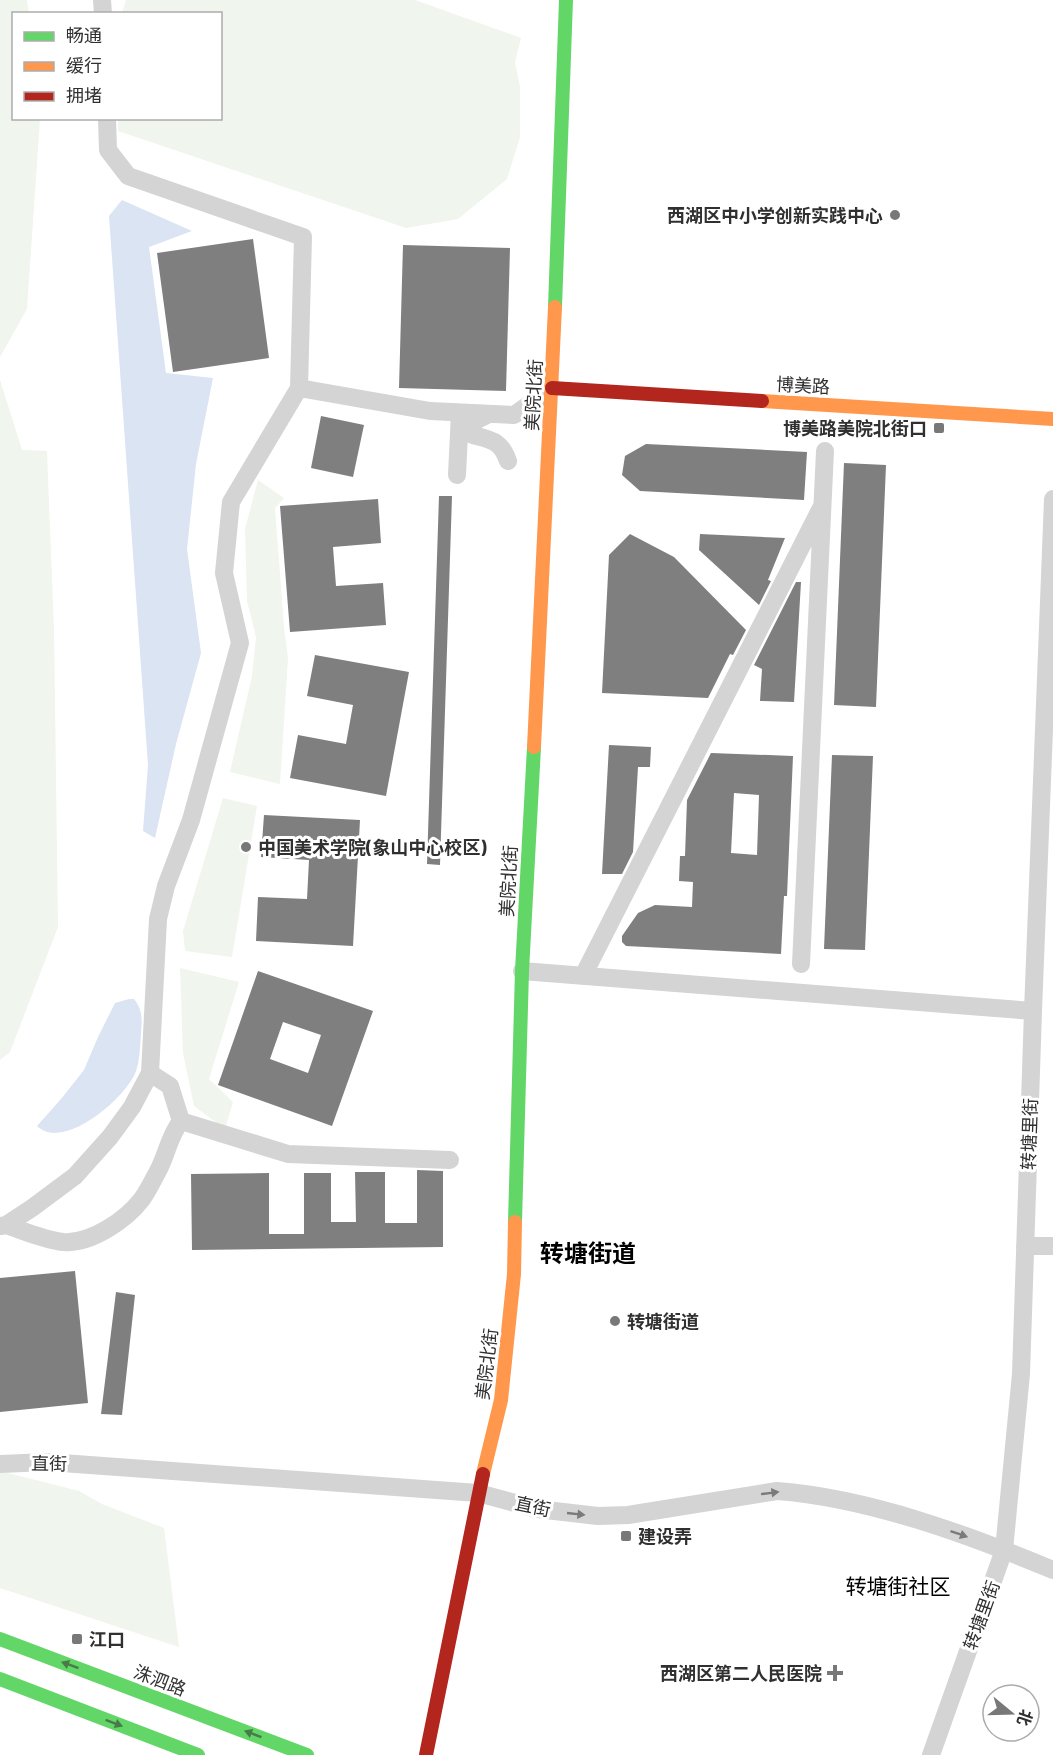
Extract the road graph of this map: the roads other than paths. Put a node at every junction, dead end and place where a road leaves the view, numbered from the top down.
1 (566, 0) edge
2 (106, 120) edge
3 (299, 388) junction
4 (552, 388) junction
5 (460, 412) junction
6 (489, 414) junction
7 (1053, 419) edge
8 (825, 451) dead end
9 (508, 461) dead end
10 (457, 475) dead end
11 (1053, 499) edge
12 (822, 506) junction
13 (801, 964) dead end
14 (522, 971) junction
15 (583, 976) junction
16 (1032, 1011) junction
17 (150, 1073) junction
18 (181, 1120) junction
19 (450, 1160) dead end
20 (3, 1226) edge
21 (1025, 1246) junction
22 (1053, 1246) edge
23 (0, 1464) edge
24 (478, 1493) junction
25 (1004, 1550) junction
26 (1053, 1570) edge
27 (0, 1639) edge
28 (0, 1679) edge
29 (198, 1755) edge
30 (307, 1755) edge
31 (426, 1755) edge
32 (931, 1755) edge

1 - 4 street, 美院北街
2 - 3 street
3 - 5 street
3 - 17 street
4 - 6 street
4 - 7 street, 博美路
4 - 14 street, 美院北街
5 - 6 street
5 - 10 street
6 - 9 street
8 - 12 street
11 - 16 street, 转塘里街
12 - 13 street
12 - 15 street
14 - 15 street
14 - 24 street, 美院北街
15 - 16 street
16 - 21 street, 转塘里街
17 - 18 street
17 - 20 street
18 - 19 street
18 - 20 street
21 - 22 street
21 - 25 street, 转塘里街
23 - 24 street, 直街
24 -> 25 street, 直街
24 - 31 street, 美院北街
25 - 26 street, 直街
25 - 32 street, 转塘里街
30 -> 27 street, 洙泗路
28 -> 29 street

